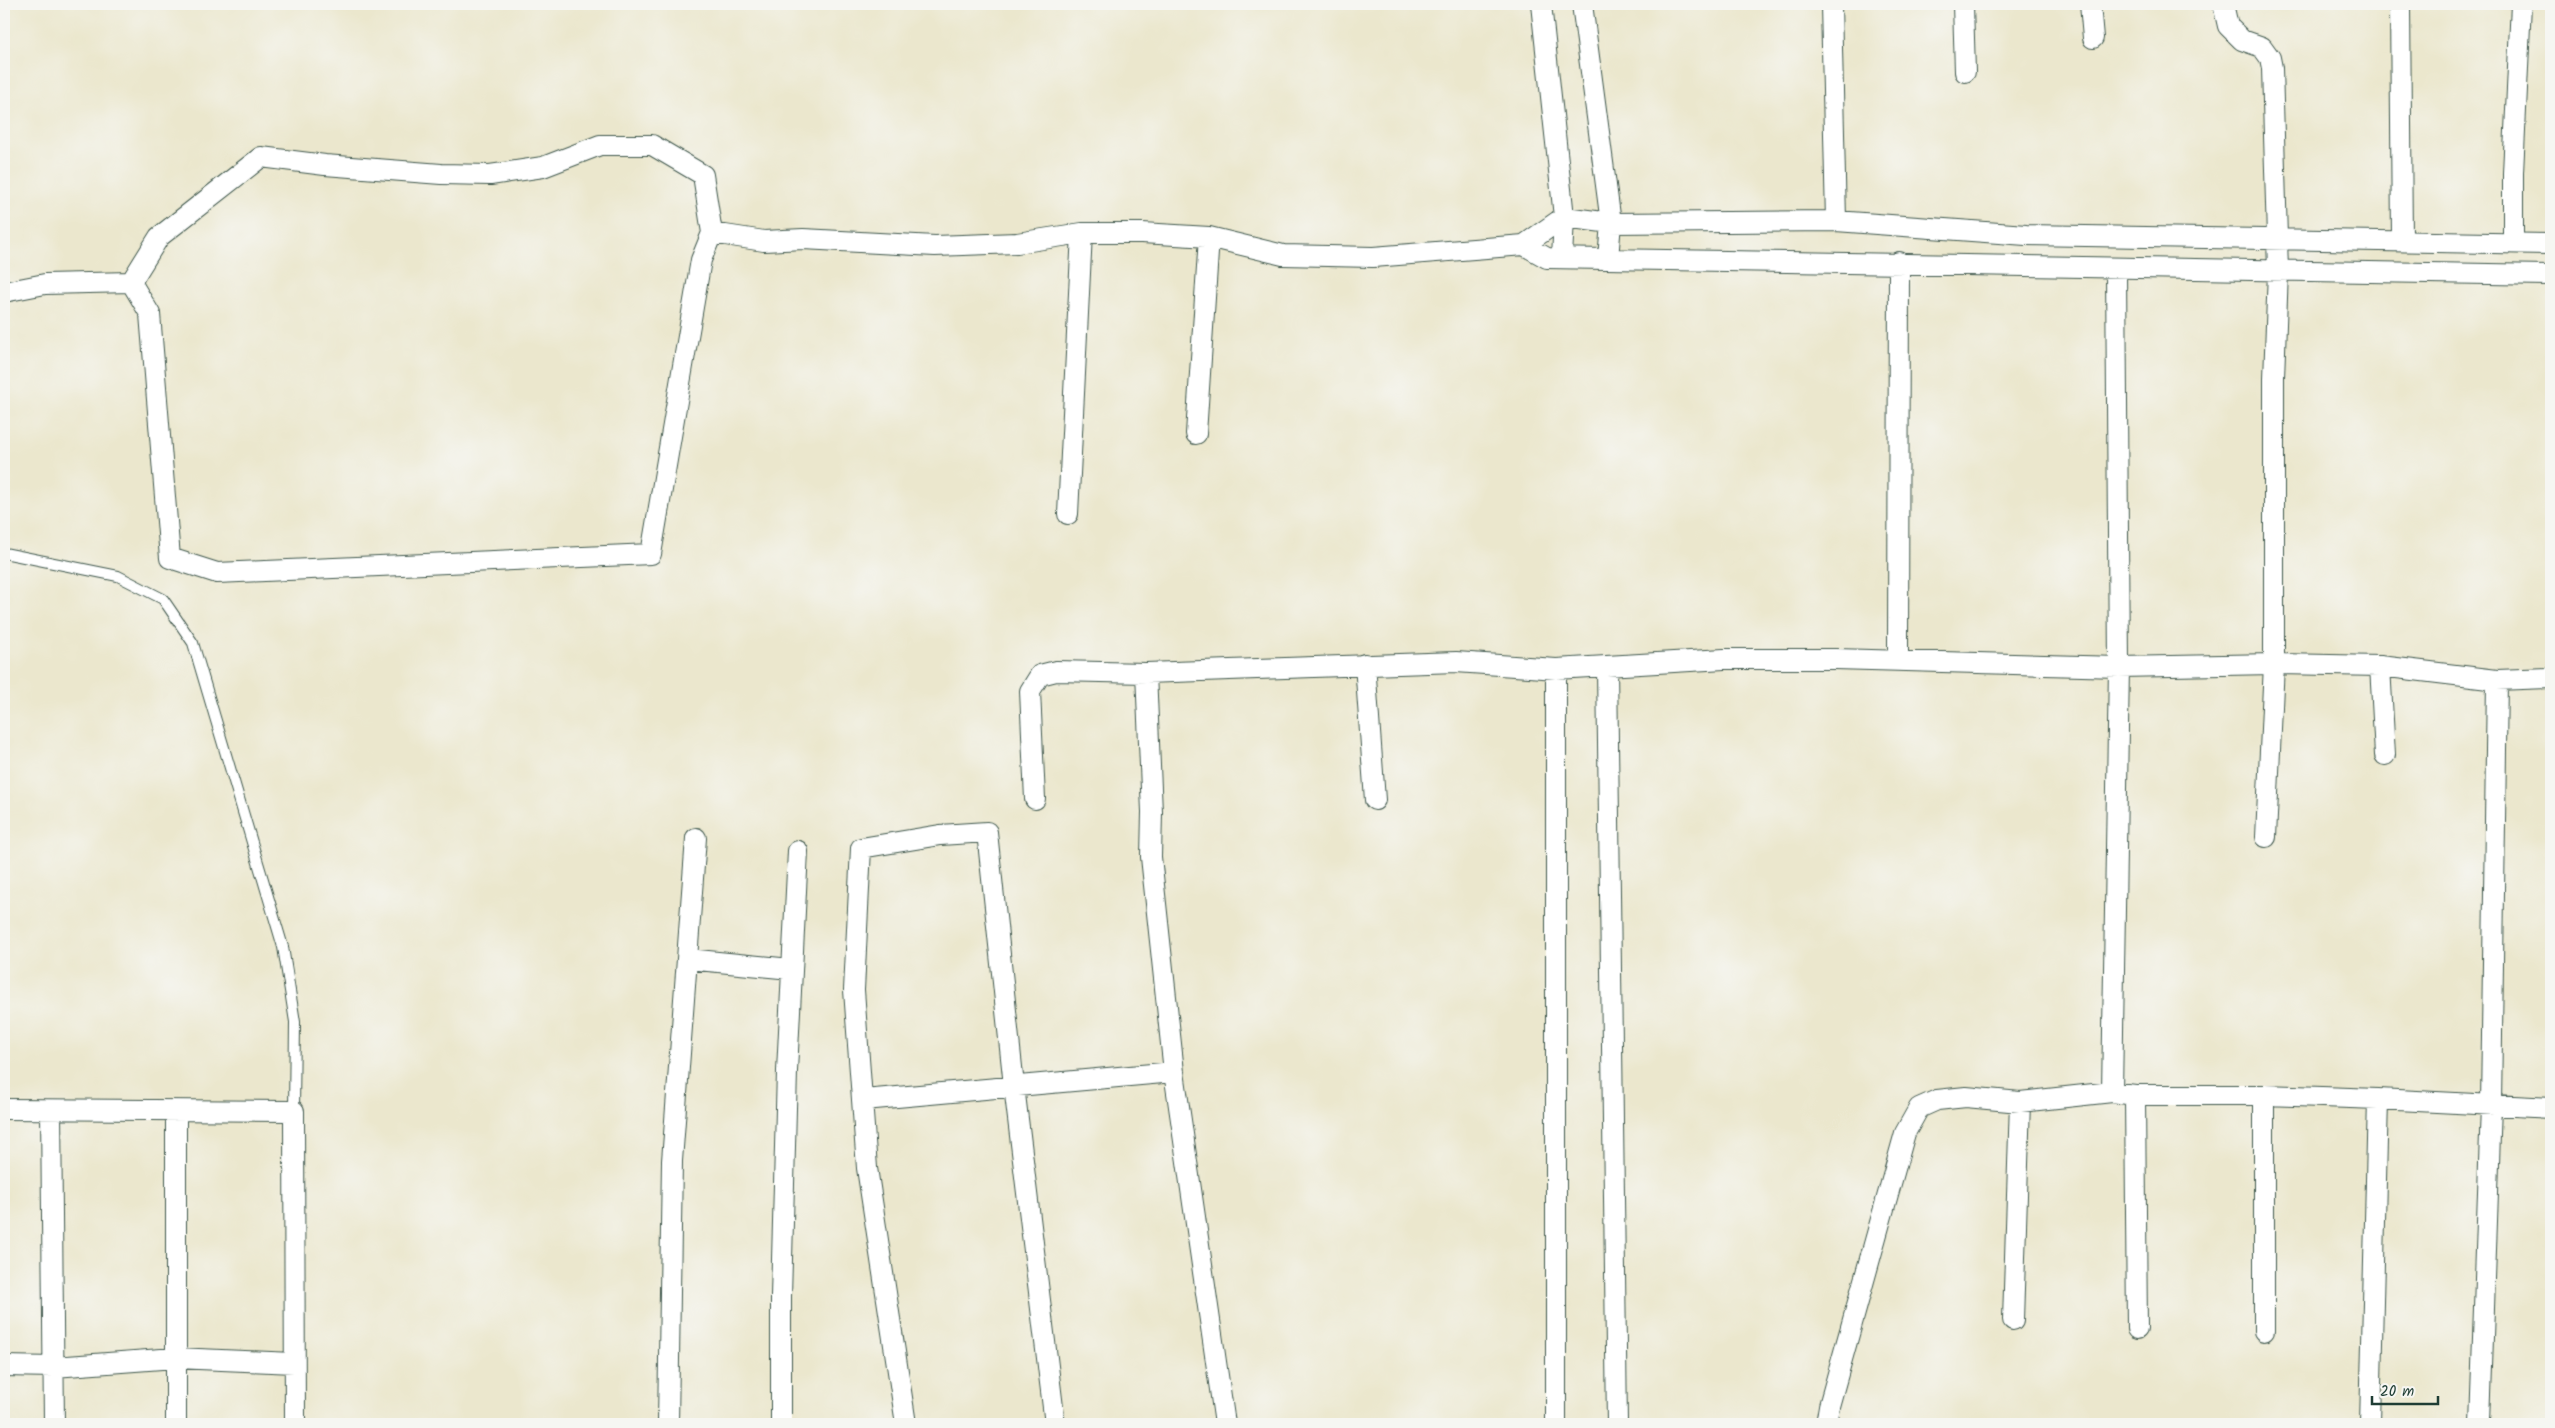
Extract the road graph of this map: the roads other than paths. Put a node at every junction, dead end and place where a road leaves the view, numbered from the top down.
1 (1541, 4) edge
2 (1582, 4) edge
3 (1831, 4) edge
4 (1963, 4) edge
5 (2090, 4) edge
6 (2223, 4) edge
7 (2400, 4) edge
8 (2521, 4) edge
9 (2093, 38) dead end
10 (1965, 72) dead end
11 (1564, 217) junction
12 (1836, 221) junction
13 (1611, 224) junction
14 (712, 234) junction
15 (1082, 234) junction
16 (1209, 236) junction
17 (2278, 238) junction
18 (2402, 241) junction
19 (2513, 243) junction
20 (1524, 244) junction
21 (2551, 244) edge
22 (1562, 258) junction
23 (1608, 259) junction
24 (1899, 262) junction
25 (2116, 268) junction
26 (2278, 271) junction
27 (2551, 275) edge
28 (131, 282) junction
29 (4, 292) edge
30 (1196, 434) dead end
31 (1068, 514) dead end
32 (4, 554) edge
33 (1898, 659) junction
34 (1365, 664) junction
35 (2274, 664) junction
36 (2380, 666) junction
37 (1607, 667) junction
38 (2120, 667) junction
39 (1556, 669) junction
40 (1146, 673) junction
41 (2551, 678) edge
42 (2497, 680) junction
43 (2385, 755) dead end
44 (1035, 800) dead end
45 (1374, 800) dead end
46 (2266, 837) dead end
47 (696, 838) dead end
48 (798, 851) dead end
49 (687, 959) junction
50 (791, 969) junction
51 (1174, 1072) junction
52 (1014, 1086) junction
53 (2112, 1092) junction
54 (2135, 1095) junction
55 (2264, 1095) junction
56 (2378, 1099) junction
57 (864, 1100) junction
58 (2020, 1102) junction
59 (2491, 1106) junction
60 (2551, 1108) edge
61 (4, 1109) edge
62 (50, 1110) junction
63 (176, 1111) junction
64 (294, 1111) junction
65 (2012, 1320) dead end
66 (2138, 1329) dead end
67 (2264, 1331) dead end
68 (175, 1358) junction
69 (294, 1363) junction
70 (4, 1366) edge
71 (54, 1367) junction
72 (54, 1424) edge
73 (176, 1424) edge
74 (295, 1424) edge
75 (668, 1424) edge
76 (781, 1424) edge
77 (906, 1424) edge
78 (1055, 1424) edge
79 (1225, 1424) edge
80 (1556, 1424) edge
81 (1617, 1424) edge
82 (1826, 1424) edge
83 (2370, 1424) edge
84 (2480, 1424) edge

1 - 11 street
2 - 13 street
3 - 12 street
4 - 10 street
5 - 9 street
6 - 17 street
7 - 18 street
8 - 19 street
11 - 13 street
11 - 20 street
11 - 22 street
12 - 13 street
12 - 17 street
13 - 23 street
14 - 15 street
14 - 28 street
14 - 28 street
15 - 16 street
15 - 31 street
16 - 20 street
16 - 30 street
17 - 18 street
17 - 26 street
18 - 19 street
19 - 21 street
20 - 22 street
22 - 23 street
23 - 24 street
24 - 25 street
24 - 33 street
25 - 26 street
25 - 38 street
26 - 27 street
26 - 35 street
28 - 29 street
32 - 64 lane
33 - 37 street
33 - 38 street
34 - 39 street
34 - 40 street
34 - 45 street
35 - 36 street
35 - 38 street
35 - 46 street
36 - 42 street
36 - 43 street
37 - 39 street
37 - 81 street
38 - 53 street
39 - 80 street
40 - 44 street
40 - 51 street
41 - 42 street
42 - 59 street
47 - 49 street
48 - 50 street
49 - 50 street
49 - 75 street
50 - 76 street
51 - 52 street
51 - 79 street
52 - 57 street
52 - 57 street
52 - 78 street
53 - 54 street
53 - 58 street
54 - 55 street
54 - 66 street
55 - 56 street
55 - 67 street
56 - 59 street
56 - 83 street
57 - 77 street
58 - 65 street
58 - 82 street
59 - 60 street
59 - 84 street
61 - 62 street
62 - 63 street
62 - 71 street
63 - 64 street
63 - 68 street
64 - 69 street
68 - 69 street
68 - 71 street
68 - 73 street
69 - 74 street
70 - 71 street
71 - 72 street

